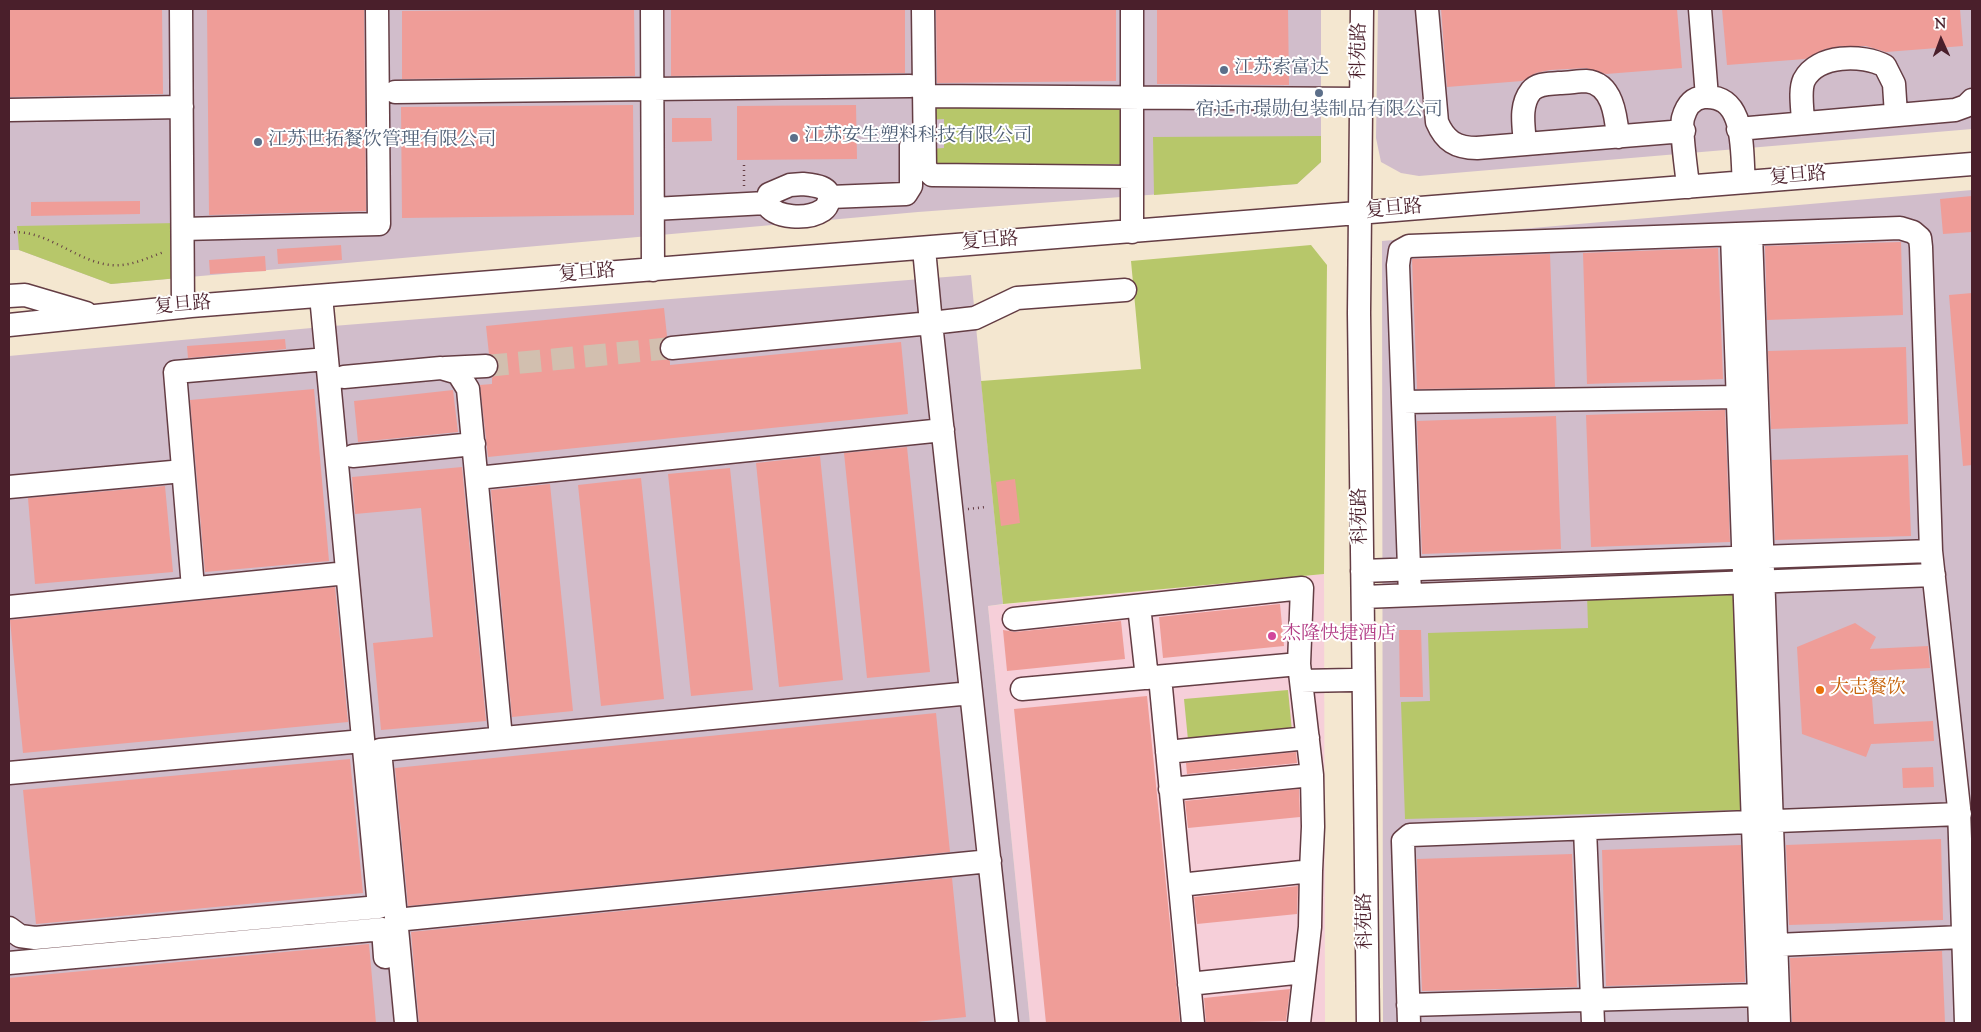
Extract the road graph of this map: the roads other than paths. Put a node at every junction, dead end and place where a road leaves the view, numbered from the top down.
1 (181, 9) edge
2 (377, 9) edge
3 (652, 9) edge
4 (909, 9) edge
5 (923, 9) edge
6 (1132, 9) edge
7 (1352, 9) edge
8 (1362, 9) edge
9 (1427, 9) edge
10 (1700, 9) edge
11 (652, 89) junction
12 (917, 91) junction
13 (395, 92) dead end
14 (1132, 97) junction
15 (1707, 97) junction
16 (1356, 99) junction
17 (1972, 100) edge
18 (182, 107) junction
19 (9, 110) edge
20 (1896, 116) junction
21 (1803, 123) junction
22 (1738, 128) junction
23 (1684, 132) junction
24 (1618, 136) junction
25 (1525, 144) junction
26 (1972, 164) edge
27 (1132, 177) junction
28 (1744, 182) junction
29 (1688, 187) junction
30 (830, 197) junction
31 (766, 203) junction
32 (653, 209) junction
33 (1354, 215) junction
34 (183, 229) junction
35 (1132, 232) junction
36 (1741, 234) junction
37 (924, 248) junction
38 (653, 270) junction
39 (1126, 290) dead end
40 (9, 296) edge
41 (321, 296) junction
42 (183, 307) junction
43 (97, 316) junction
44 (931, 323) junction
45 (9, 325) edge
46 (672, 348) tunnel mouth
47 (327, 360) junction
48 (486, 366) tunnel mouth
49 (441, 368) junction
50 (344, 377) dead end
51 (1738, 397) junction
52 (1403, 402) junction
53 (943, 430) junction
54 (474, 444) junction
55 (353, 456) dead end
56 (183, 472) junction
57 (477, 478) junction
58 (9, 487) edge
59 (1931, 551) junction
60 (1754, 557) junction
61 (1409, 570) junction
62 (1362, 572) junction
63 (347, 573) junction
64 (1934, 575) junction
65 (1754, 582) junction
66 (193, 588) junction
67 (1410, 595) junction
68 (1363, 597) junction
69 (1139, 606) junction
70 (9, 607) edge
71 (1014, 618) dead end
72 (1300, 672) junction
73 (1153, 678) junction
74 (1352, 680) junction
75 (1022, 689) dead end
76 (972, 693) junction
77 (501, 738) junction
78 (1308, 738) junction
79 (363, 741) junction
80 (1167, 752) junction
81 (9, 773) edge
82 (1312, 775) junction
83 (1170, 789) junction
84 (1960, 814) junction
85 (1763, 822) junction
86 (1585, 829) junction
87 (990, 861) junction
88 (1311, 871) junction
89 (1180, 885) junction
90 (396, 920) junction
91 (9, 928) edge
92 (1963, 937) junction
93 (1776, 945) junction
94 (9, 963) edge
95 (1304, 972) junction
96 (1189, 984) junction
97 (1759, 995) junction
98 (1592, 1000) junction
99 (1409, 1014) edge
100 (392, 1023) edge
101 (406, 1023) edge
102 (1007, 1023) edge
103 (1193, 1023) edge
104 (1298, 1023) edge
105 (1353, 1023) edge
106 (1368, 1023) edge
107 (1592, 1023) edge
108 (1760, 1023) edge
109 (1779, 1023) edge
110 (1966, 1023) edge

1 - 18 street
2 - 34 street
3 - 11 street
4 - 12 street
5 - 12 street
6 - 14 street
7 - 16 street, 科苑路
8 - 16 street, 科苑路
9 - 25 street
10 - 15 street
11 - 12 street
11 - 13 street
11 - 32 street
12 - 14 street
12 - 27 street
12 - 30 street
14 - 16 street
14 - 27 street
15 - 22 street
15 - 23 street
16 - 33 street, 科苑路
17 - 20 street
18 - 19 street
18 - 34 street
20 - 21 street
20 - 21 street
21 - 22 street
22 - 28 street
23 - 24 street
23 - 29 street
24 - 25 street
24 - 25 street
26 - 28 street, 复旦路
27 - 35 street
28 - 29 street, 复旦路
29 - 33 street, 复旦路
30 - 31 street
30 - 31 street
31 - 32 street
32 - 38 street
33 - 35 street, 复旦路
33 - 62 street, 科苑路
33 - 74 street, 科苑路
34 - 42 street
35 - 37 street, 复旦路
36 - 51 street
36 - 52 street
36 - 59 street
36 - 60 street
37 - 38 street, 复旦路
37 - 44 street
38 - 41 street, 复旦路
39 - 44 street
40 - 43 street
41 - 42 street, 复旦路
41 - 47 street
42 - 43 street, 复旦路
43 - 45 street, 复旦路
44 - 46 street
44 - 53 street
47 - 56 street
47 - 63 street
48 - 49 street
49 - 50 street
49 - 54 street
51 - 52 street
51 - 60 street
52 - 61 street
53 - 57 street
53 - 76 street
54 - 55 street
54 - 57 street
56 - 58 street
56 - 66 street
57 - 77 street
59 - 60 street
59 - 64 street
60 - 61 street
60 - 65 street
61 - 62 street
61 - 67 street
62 - 68 street, 科苑路
63 - 66 street
63 - 79 street
64 - 65 street
64 - 84 street
65 - 67 street
65 - 85 street
66 - 70 street
67 - 68 street
68 - 106 street, 科苑路
69 - 71 street
69 - 72 street
69 - 73 street
72 - 73 street
72 - 74 street
72 - 78 street
73 - 75 street
73 - 80 street
74 - 105 street, 科苑路
76 - 77 street
76 - 87 street
77 - 90 street
78 - 80 street
78 - 82 street
79 - 81 street
79 - 91 street
80 - 83 street
82 - 83 street
82 - 88 street
83 - 89 street
84 - 85 street
84 - 92 street
85 - 86 street
85 - 93 street
85 - 97 street
86 - 98 street
86 - 99 street
87 - 90 street
87 - 102 street
88 - 89 street
88 - 95 street
89 - 96 street
90 - 101 street
92 - 93 street
92 - 110 street
93 - 109 street
94 - 100 street
95 - 96 street
95 - 104 street
96 - 103 street
97 - 98 street
97 - 108 street
98 - 99 street
98 - 107 street

